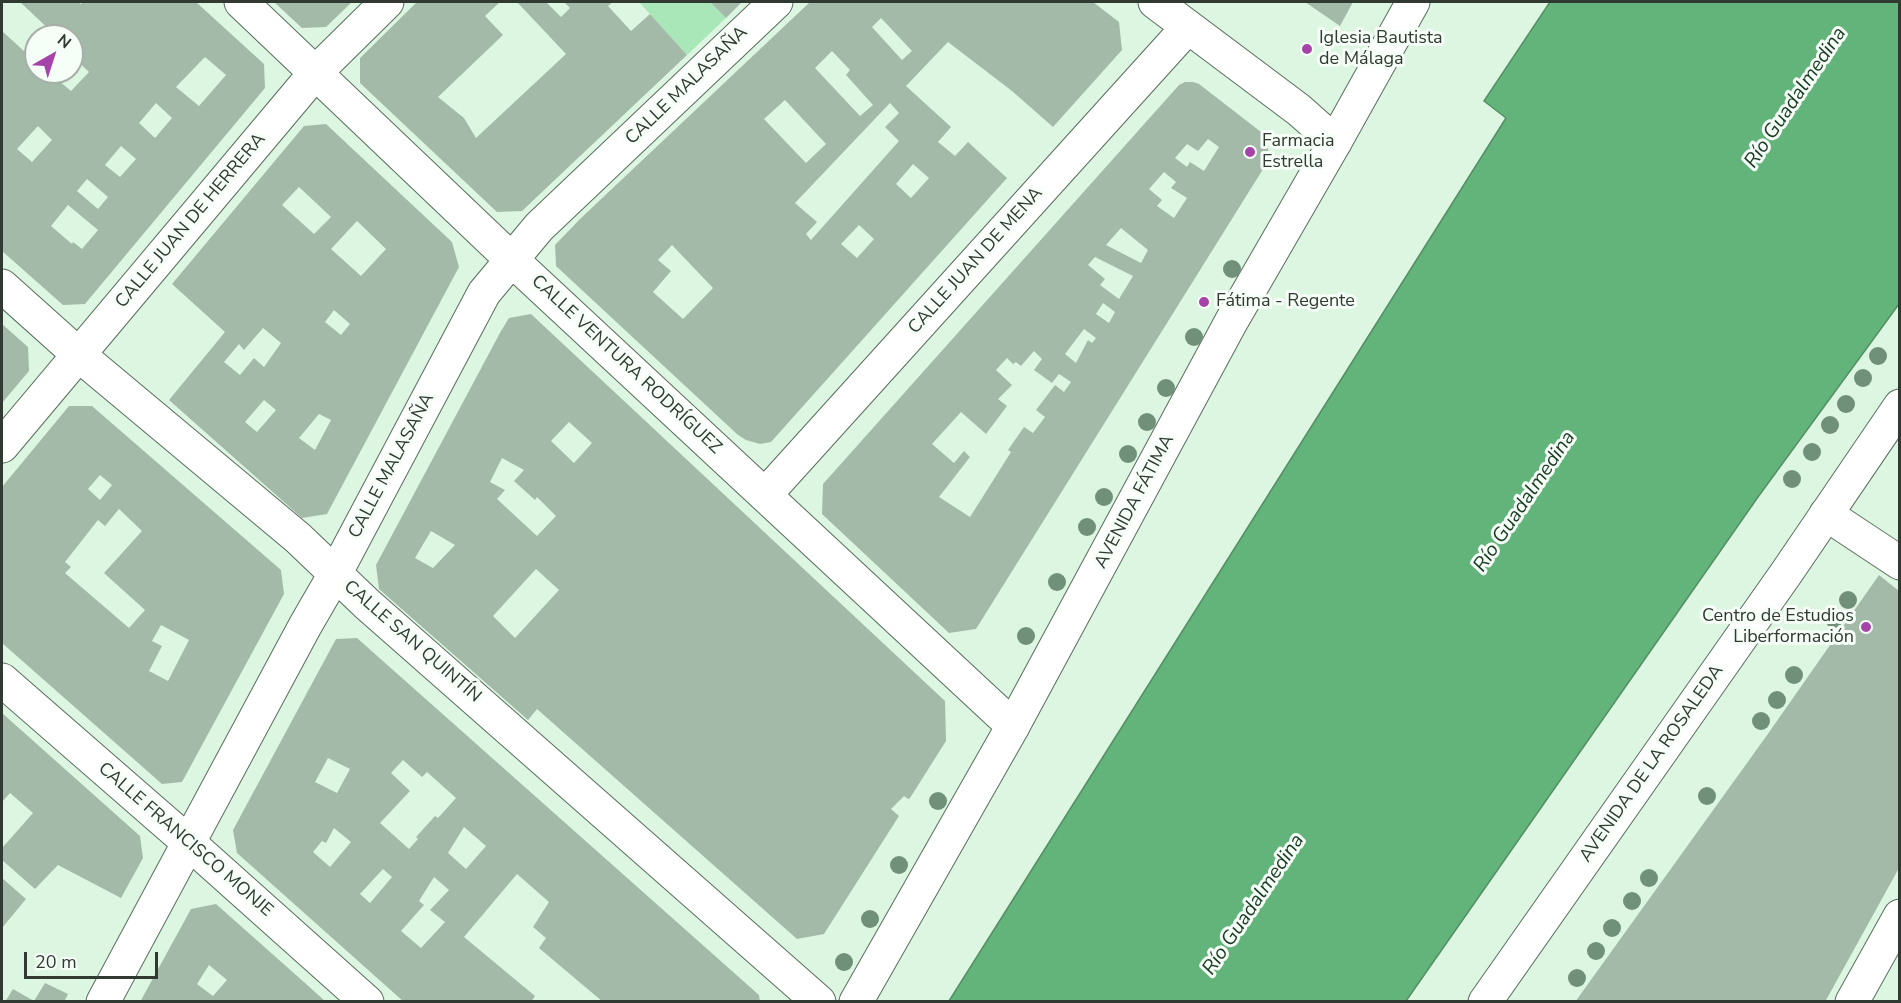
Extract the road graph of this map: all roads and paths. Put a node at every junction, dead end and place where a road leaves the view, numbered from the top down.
1 (241, 2) edge
2 (387, 2) edge
3 (776, 2) edge
4 (1155, 2) edge
5 (1413, 2) edge
6 (1188, 27) junction
7 (316, 72) junction
8 (1335, 142) junction
9 (512, 260) junction
10 (2, 286) edge
11 (79, 355) junction
12 (1899, 406) edge
13 (2, 446) edge
14 (765, 495) junction
15 (1826, 514) junction
16 (1899, 563) edge
17 (335, 574) junction
18 (2, 680) edge
19 (1013, 726) junction
20 (188, 842) junction
21 (1899, 916) edge
22 (103, 1002) edge
23 (367, 1002) edge
24 (819, 1002) edge
25 (856, 1002) edge
26 (1485, 1002) edge
27 (1852, 1002) edge

1 - 7 street, CALLE VENTURA RODRÍGUEZ
2 - 7 street, CALLE JUAN DE HERRERA
3 - 9 street, CALLE MALASAÑA
4 - 6 street
5 - 8 street, AVENIDA FÁTIMA
6 - 8 street
6 - 14 street, CALLE JUAN DE MENA
7 - 9 street, CALLE VENTURA RODRÍGUEZ
7 - 11 street, CALLE JUAN DE HERRERA
8 - 19 street, AVENIDA FÁTIMA
9 - 14 street, CALLE VENTURA RODRÍGUEZ
9 - 17 street, CALLE MALASAÑA
10 - 11 street, CALLE SAN QUINTÍN
11 - 13 street, CALLE JUAN DE HERRERA
11 - 17 street, CALLE SAN QUINTÍN
12 - 15 street, AVENIDA DE LA ROSALEDA
14 - 19 street, CALLE VENTURA RODRÍGUEZ
15 - 16 street
15 - 26 street, AVENIDA DE LA ROSALEDA
17 - 20 street, CALLE MALASAÑA
17 - 24 street, CALLE SAN QUINTÍN
18 - 20 street, CALLE FRANCISCO MONJE
19 - 25 street, AVENIDA FÁTIMA
20 - 22 street, CALLE MALASAÑA
20 - 23 street, CALLE FRANCISCO MONJE
21 - 27 street

